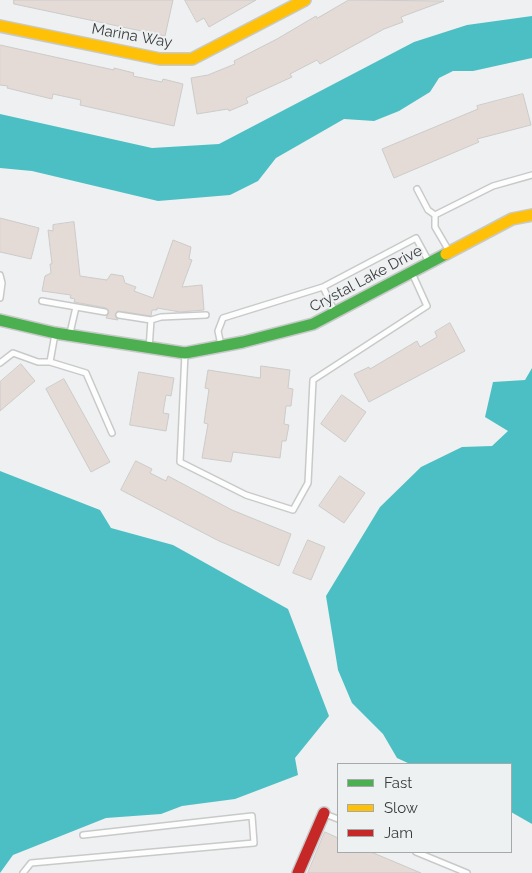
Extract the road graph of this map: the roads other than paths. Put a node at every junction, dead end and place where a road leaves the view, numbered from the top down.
1 (306, 0) edge
2 (0, 26) edge
3 (532, 175) edge
4 (417, 189) dead end
5 (435, 215) junction
6 (532, 215) edge
7 (449, 251) junction
8 (429, 263) junction
9 (411, 272) junction
10 (0, 275) edge
11 (323, 287) junction
12 (0, 298) edge
13 (42, 301) dead end
14 (76, 307) junction
15 (105, 312) dead end
16 (335, 313) junction
17 (119, 315) dead end
18 (206, 315) dead end
19 (0, 320) edge
20 (151, 320) junction
21 (55, 334) junction
22 (69, 336) junction
23 (221, 346) junction
24 (149, 350) junction
25 (186, 353) junction
26 (50, 362) junction
27 (0, 363) edge
28 (112, 433) dead end
29 (324, 813) joint
30 (337, 819) edge
31 (83, 835) dead end
32 (418, 853) edge
33 (23, 873) edge
34 (298, 873) edge
35 (467, 873) edge

1 - 2 street, Marina Way
3 - 5 lane
4 - 5 lane
5 - 7 lane
6 - 7 street, Crystal Lake Drive
7 - 8 street, Crystal Lake Drive
8 - 9 street, Crystal Lake Drive
8 - 11 lane
9 - 16 street, Crystal Lake Drive
9 - 25 lane
10 - 12 lane
11 - 16 lane
11 - 23 lane
13 - 14 lane
14 - 15 lane
14 - 22 lane
16 - 23 street, Crystal Lake Drive
17 - 20 lane
18 - 20 lane
19 - 21 street, Crystal Lake Drive
20 - 24 lane
21 - 22 street, Crystal Lake Drive
21 - 26 lane
22 - 24 street, Crystal Lake Drive
23 - 25 street, Crystal Lake Drive
24 - 25 street, Crystal Lake Drive
26 - 27 lane
26 - 28 lane
29 - 30 lane
29 - 34 street
31 - 33 lane
32 - 35 lane

